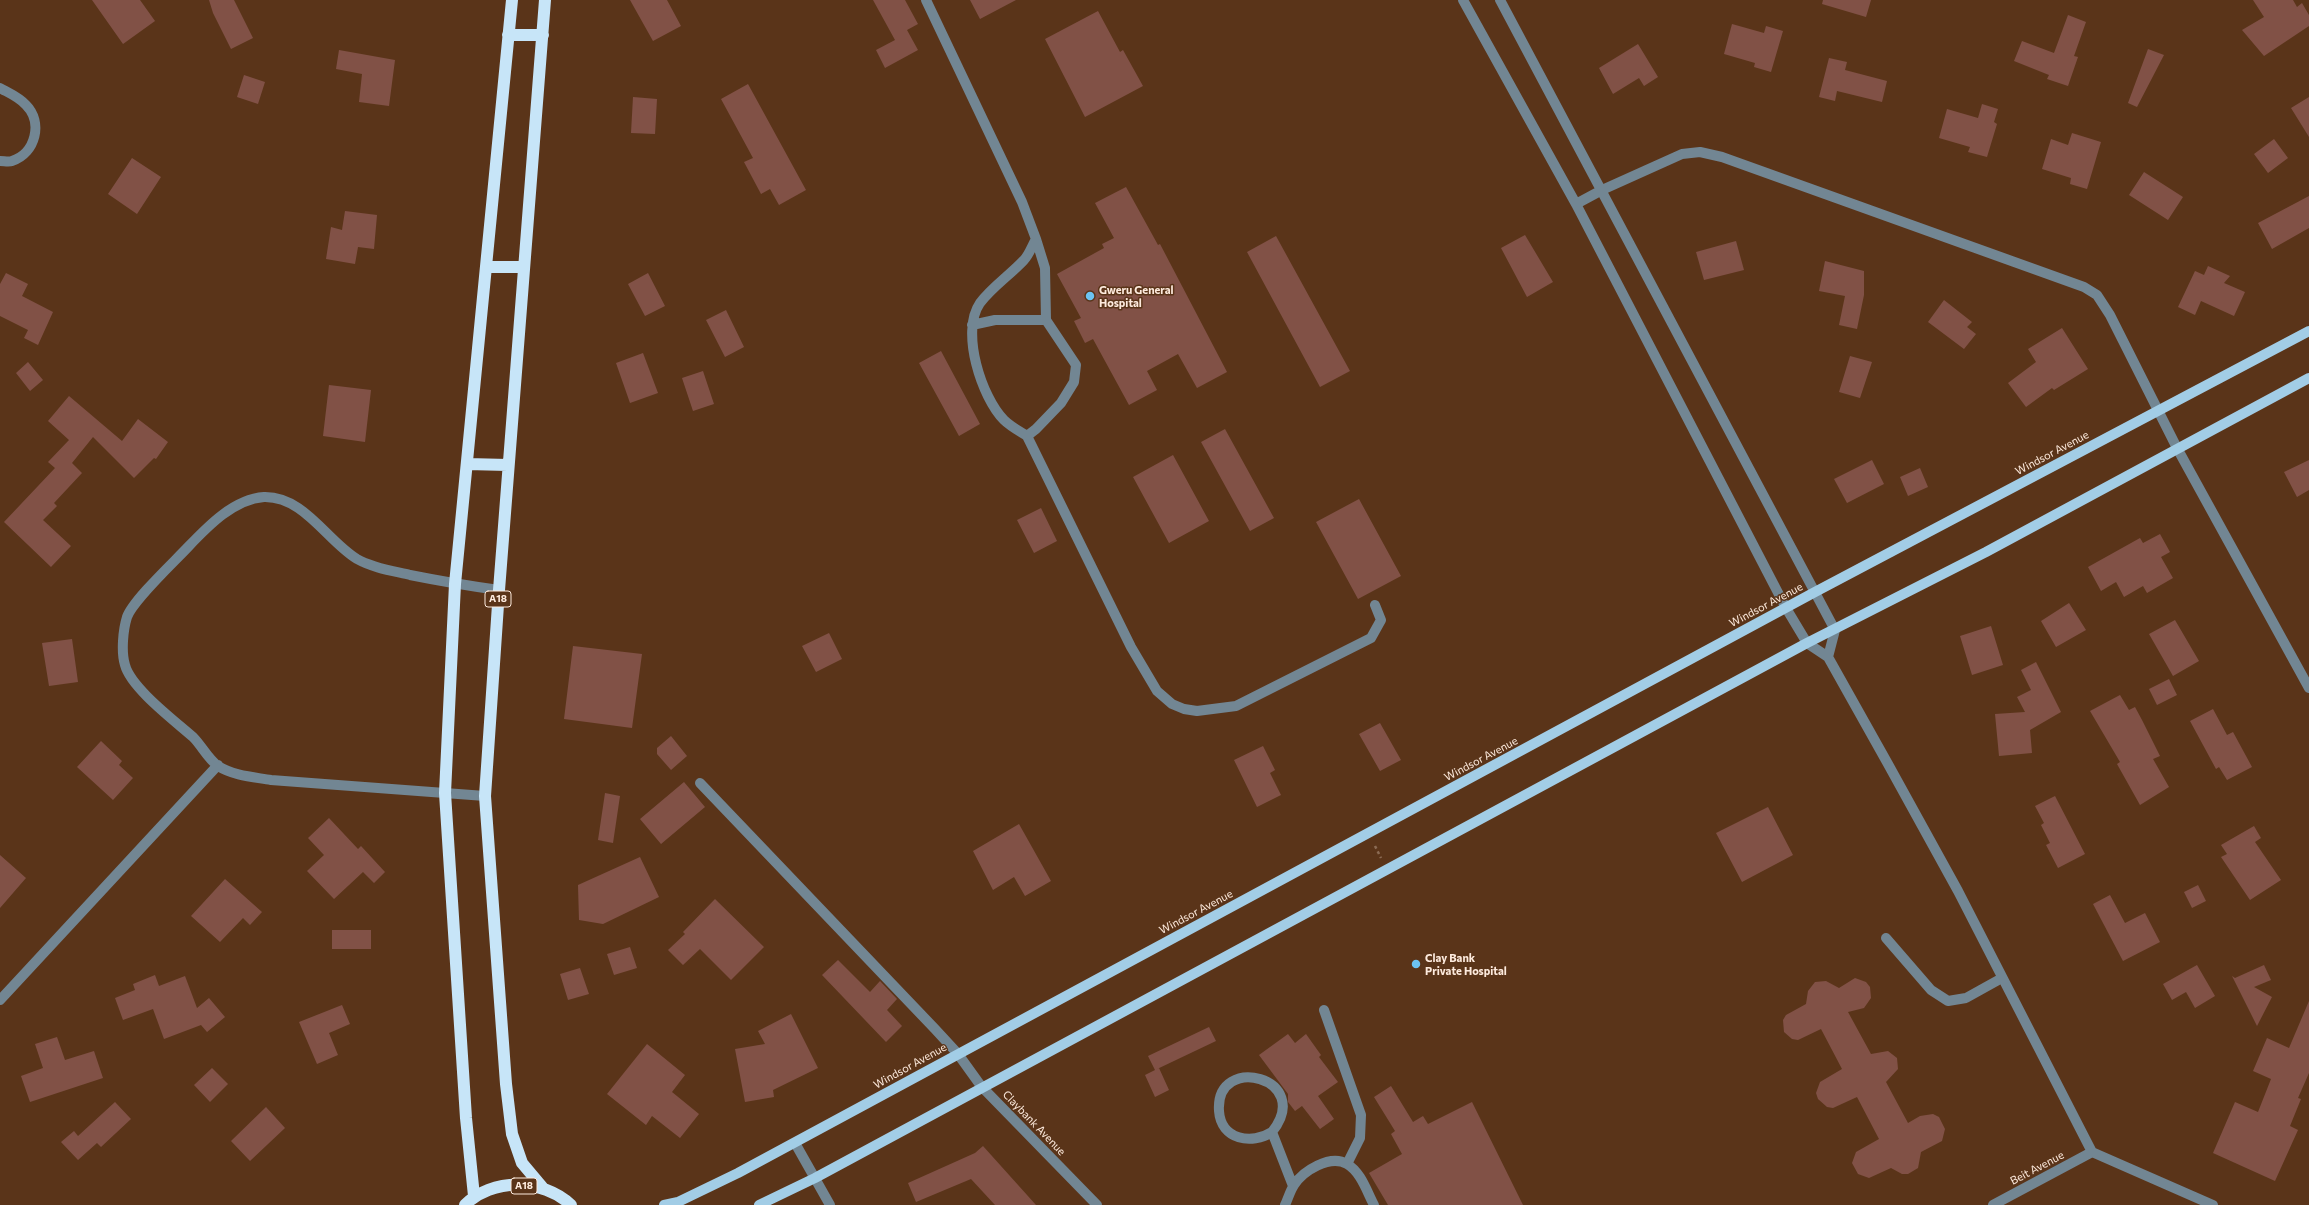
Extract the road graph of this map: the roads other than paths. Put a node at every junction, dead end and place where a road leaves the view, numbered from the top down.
1 (512, 0) edge
2 (545, 0) edge
3 (926, 0) edge
4 (1463, 0) edge
5 (1500, 0) edge
6 (508, 35) junction
7 (543, 35) junction
8 (0, 88) edge
9 (0, 161) edge
10 (1602, 190) junction
11 (1576, 204) junction
12 (1036, 239) junction
13 (486, 267) junction
14 (524, 267) junction
15 (1046, 320) junction
16 (972, 325) junction
17 (2309, 331) edge
18 (2309, 378) edge
19 (2158, 411) junction
20 (1027, 436) junction
21 (2177, 448) junction
22 (467, 464) junction
23 (508, 465) junction
24 (455, 584) junction
25 (499, 590) junction
26 (1816, 592) junction
27 (1375, 605) dead end
28 (1786, 608) junction
29 (1835, 630) junction
30 (1807, 643) junction
31 (1828, 657) junction
32 (2309, 688) edge
33 (218, 765) junction
34 (700, 784) dead end
35 (445, 793) junction
36 (485, 796) junction
37 (1886, 938) dead end
38 (2002, 978) junction
39 (0, 1000) edge
40 (1324, 1010) dead end
41 (958, 1054) junction
42 (981, 1086) junction
43 (1272, 1132) junction
44 (795, 1142) junction
45 (2092, 1152) junction
46 (1347, 1164) junction
47 (814, 1178) junction
48 (1293, 1186) junction
49 (543, 1188) junction
50 (474, 1196) junction
51 (465, 1205) edge
52 (571, 1205) edge
53 (664, 1205) edge
54 (759, 1205) edge
55 (830, 1205) edge
56 (1097, 1205) edge
57 (1285, 1205) edge
58 (1374, 1205) edge
59 (1993, 1205) edge
60 (2213, 1205) edge

1 - 6 highway
2 - 7 highway, A18
3 - 12 street
4 - 11 street
5 - 10 street
6 - 7 highway
6 - 13 highway
7 - 14 highway, A18
8 - 9 street
10 - 11 street
10 - 19 street
10 - 26 street
11 - 28 street
12 - 15 street
12 - 16 street
13 - 14 highway
13 - 22 highway
14 - 23 highway, A18
15 - 16 street
15 - 20 street
16 - 20 street
17 - 19 main road, Windsor Avenue
18 - 21 main road
19 - 21 street
19 - 26 main road, Windsor Avenue
20 - 27 street
21 - 29 main road
21 - 32 street
22 - 23 highway
22 - 24 highway
23 - 25 highway, A18
24 - 25 street
24 - 33 street
24 - 35 highway
25 - 36 highway, A18
26 - 28 main road, Windsor Avenue
26 - 29 street
28 - 30 street
28 - 41 main road, Windsor Avenue
29 - 30 main road
29 - 31 street
30 - 31 street
30 - 42 main road
31 - 38 street
33 - 35 street
33 - 39 street
34 - 41 street, Claybank Avenue
35 - 36 street
35 - 50 highway
36 - 49 highway, A18
37 - 38 street
38 - 45 street
40 - 46 street
41 - 42 street, Claybank Avenue
41 - 44 main road, Windsor Avenue
42 - 47 main road
42 - 56 street, Claybank Avenue
43 - 43 street
43 - 48 street
44 - 47 street
44 - 53 main road, Windsor Avenue
45 - 59 street, Beit Avenue
45 - 60 street
46 - 48 street
46 - 58 street
47 - 54 main road
47 - 55 street
48 - 57 street
49 - 50 highway, A18
49 - 52 highway, A18
50 - 51 highway, A18

